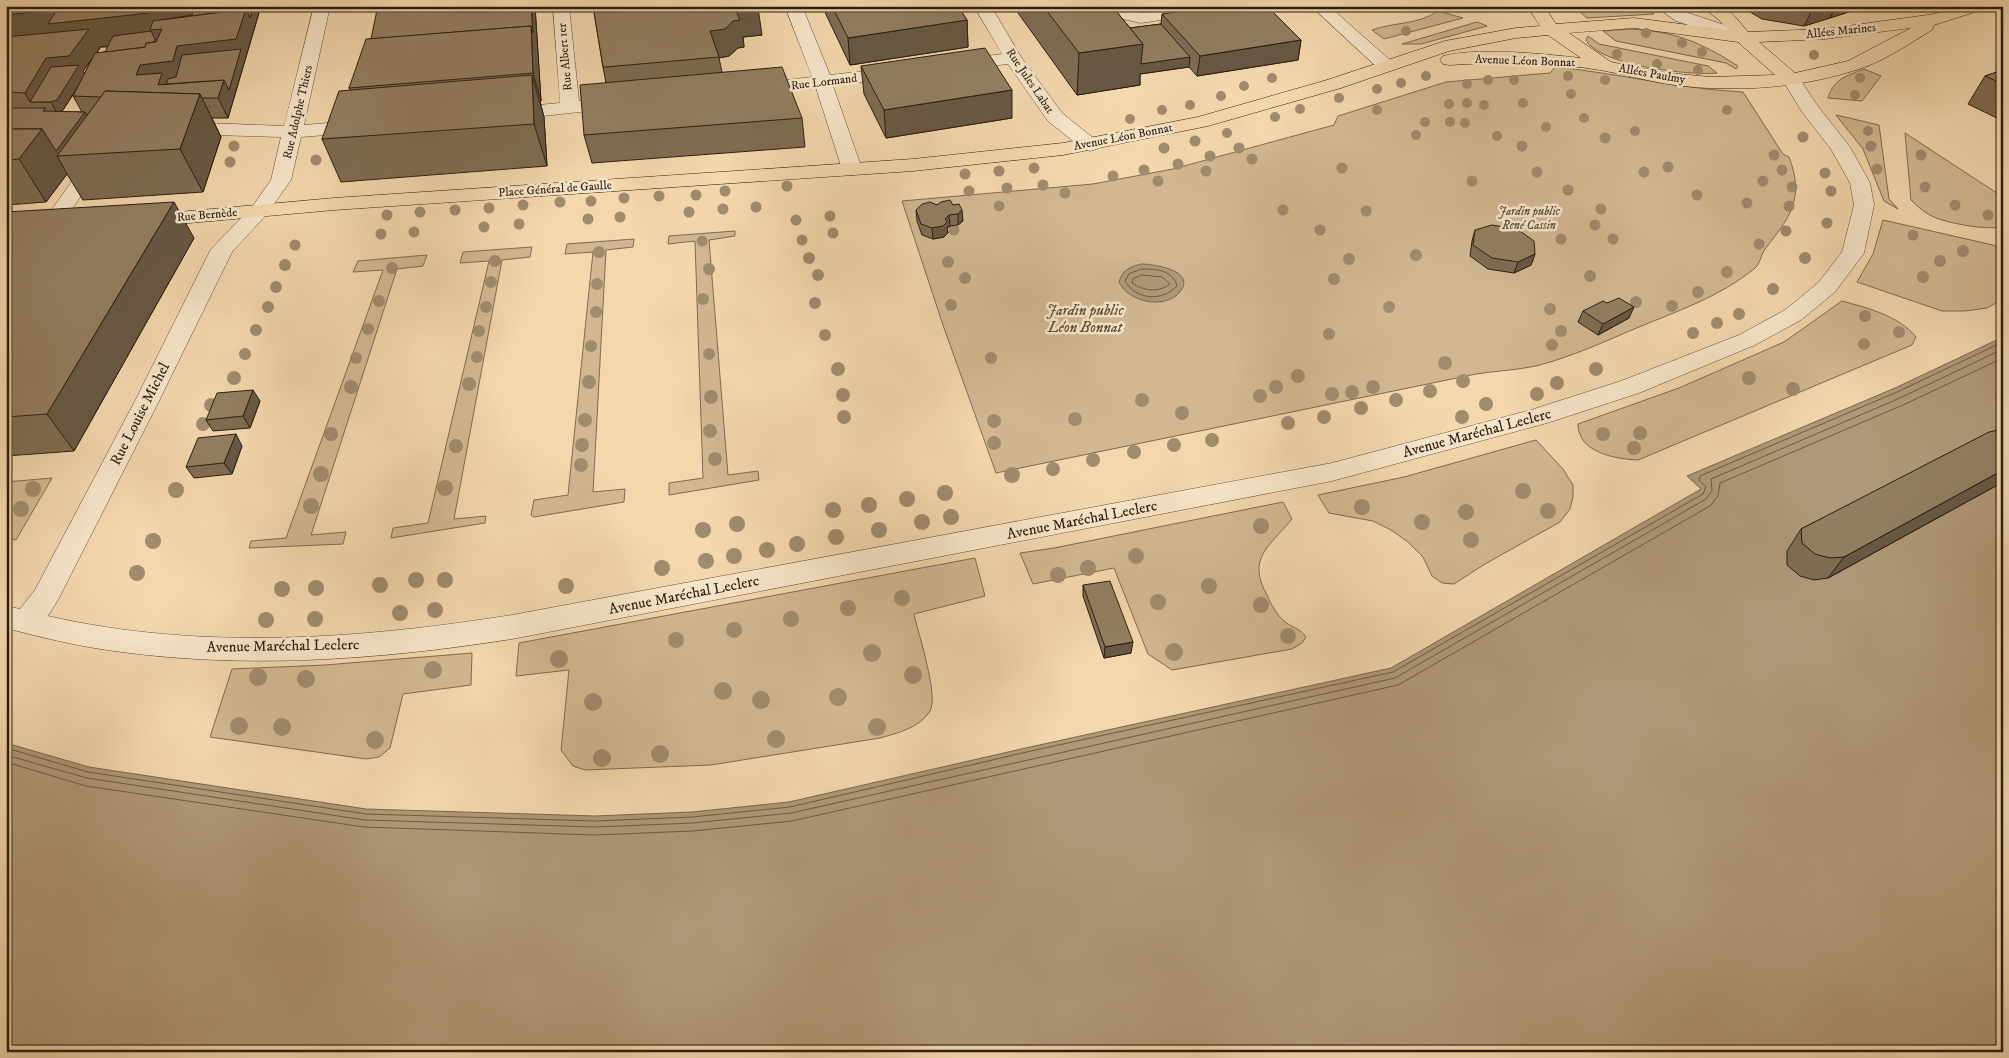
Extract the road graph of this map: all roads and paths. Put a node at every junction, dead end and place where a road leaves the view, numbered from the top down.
1 (322, 6) edge
2 (561, 6) edge
3 (793, 6) edge
4 (982, 6) edge
5 (1117, 6) edge
6 (1220, 6) edge
7 (1319, 6) edge
8 (1535, 6) edge
9 (1663, 6) edge
10 (1709, 6) edge
11 (1974, 6) edge
12 (1938, 19) junction
13 (1551, 29) junction
14 (1743, 37) junction
15 (1013, 58) junction
16 (1385, 65) junction
17 (1605, 66) junction
18 (935, 68) edge
19 (916, 70) edge
20 (1791, 79) junction
21 (823, 82) junction
22 (735, 91) edge
23 (638, 101) edge
24 (570, 108) junction
25 (483, 116) edge
26 (377, 125) edge
27 (160, 128) edge
28 (293, 132) junction
29 (109, 142) edge
30 (1090, 145) junction
31 (852, 169) junction
32 (62, 209) edge
33 (259, 210) junction
34 (125, 222) edge
35 (78, 225) edge
36 (49, 227) edge
37 (17, 620) edge

1 - 28 street, Rue Adolphe Thiers
2 - 24 street, Rue Albert 1er
3 - 21 street
4 - 15 street, Rue Jules Labat
5 - 6 street
7 - 16 street
8 - 13 main road, Allées Paulmy
9 - 14 street
10 - 14 main road, Avenue Maréchal Leclerc
11 - 12 main road, Allées Marines
12 - 14 main road, Allées Marines
12 - 20 main road, Allées Marines
13 - 14 main road, Allées Marines
13 - 16 main road, Avenue Léon Bonnat
13 - 17 main road, Allées Paulmy
14 - 20 main road, Avenue Maréchal Leclerc
15 - 18 street
15 - 30 street, Rue Jules Labat
16 - 17 main road, Avenue Léon Bonnat
16 - 30 main road, Avenue Léon Bonnat
17 - 20 main road, Allées Paulmy
19 - 21 street, Rue Lormand
20 - 37 street, Avenue Maréchal Leclerc
21 - 22 street, Rue Lormand
21 - 31 street
23 - 24 street
24 - 25 street
26 - 28 street
27 - 28 street
28 - 33 street, Rue Adolphe Thiers
29 - 32 street
30 - 31 main road, Avenue Léon Bonnat
31 - 33 main road, Place Général de Gaulle
33 - 34 main road, Rue Bernède
33 - 37 street, Rue Louise Michel
35 - 36 main road

